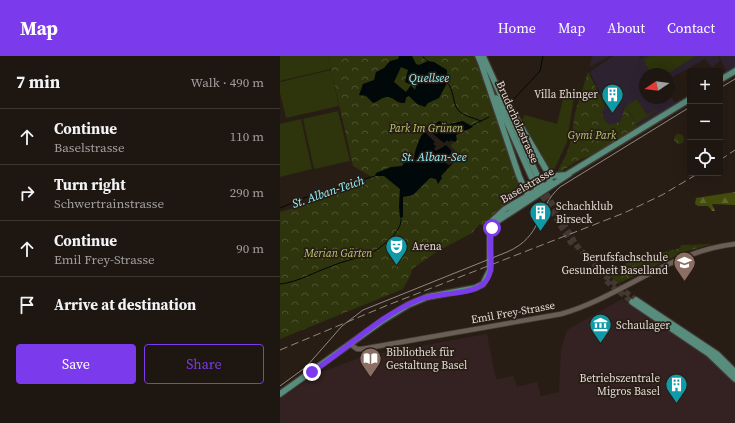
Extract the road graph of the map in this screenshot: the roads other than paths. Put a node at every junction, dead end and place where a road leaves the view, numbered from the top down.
1 (478, 56) edge
2 (483, 56) edge
3 (485, 67) junction
4 (735, 71) edge
5 (723, 78) edge
6 (687, 101) edge
7 (547, 171) junction
8 (567, 175) junction
9 (519, 176) junction
10 (550, 183) junction
11 (539, 186) tunnel mouth
12 (545, 190) junction
13 (529, 195) junction
14 (536, 196) junction
15 (515, 203) junction
16 (735, 244) edge
17 (490, 261) junction
18 (350, 344) junction
19 (735, 372) edge
20 (735, 379) edge
21 (280, 394) edge

1 - 3 main road, Bruderholzstrasse
2 - 3 main road, Bruderholzstrasse
3 - 7 main road, Bruderholzstrasse
3 - 9 main road, Bruderholzstrasse
3 - 11 main road, Bruderholzstrasse
4 - 5 main road
6 - 8 main road, Baselstrasse
7 - 8 main road, Bruderholzstrasse
7 - 10 main road, Bruderholzstrasse
8 - 10 main road, Baselstrasse
8 - 12 main road, Baselstrasse
9 - 13 main road, Bruderholzstrasse
9 - 15 main road, Bruderholzstrasse
10 - 12 main road
10 - 13 main road, Baselstrasse
12 - 14 main road, Baselstrasse
13 - 14 main road
13 - 15 main road, Baselstrasse
14 - 17 main road, Baselstrasse
15 - 17 main road, Baselstrasse
16 - 18 street, Emil Frey-Strasse
17 - 18 main road, Baselstrasse
18 - 21 main road
19 - 20 main road

